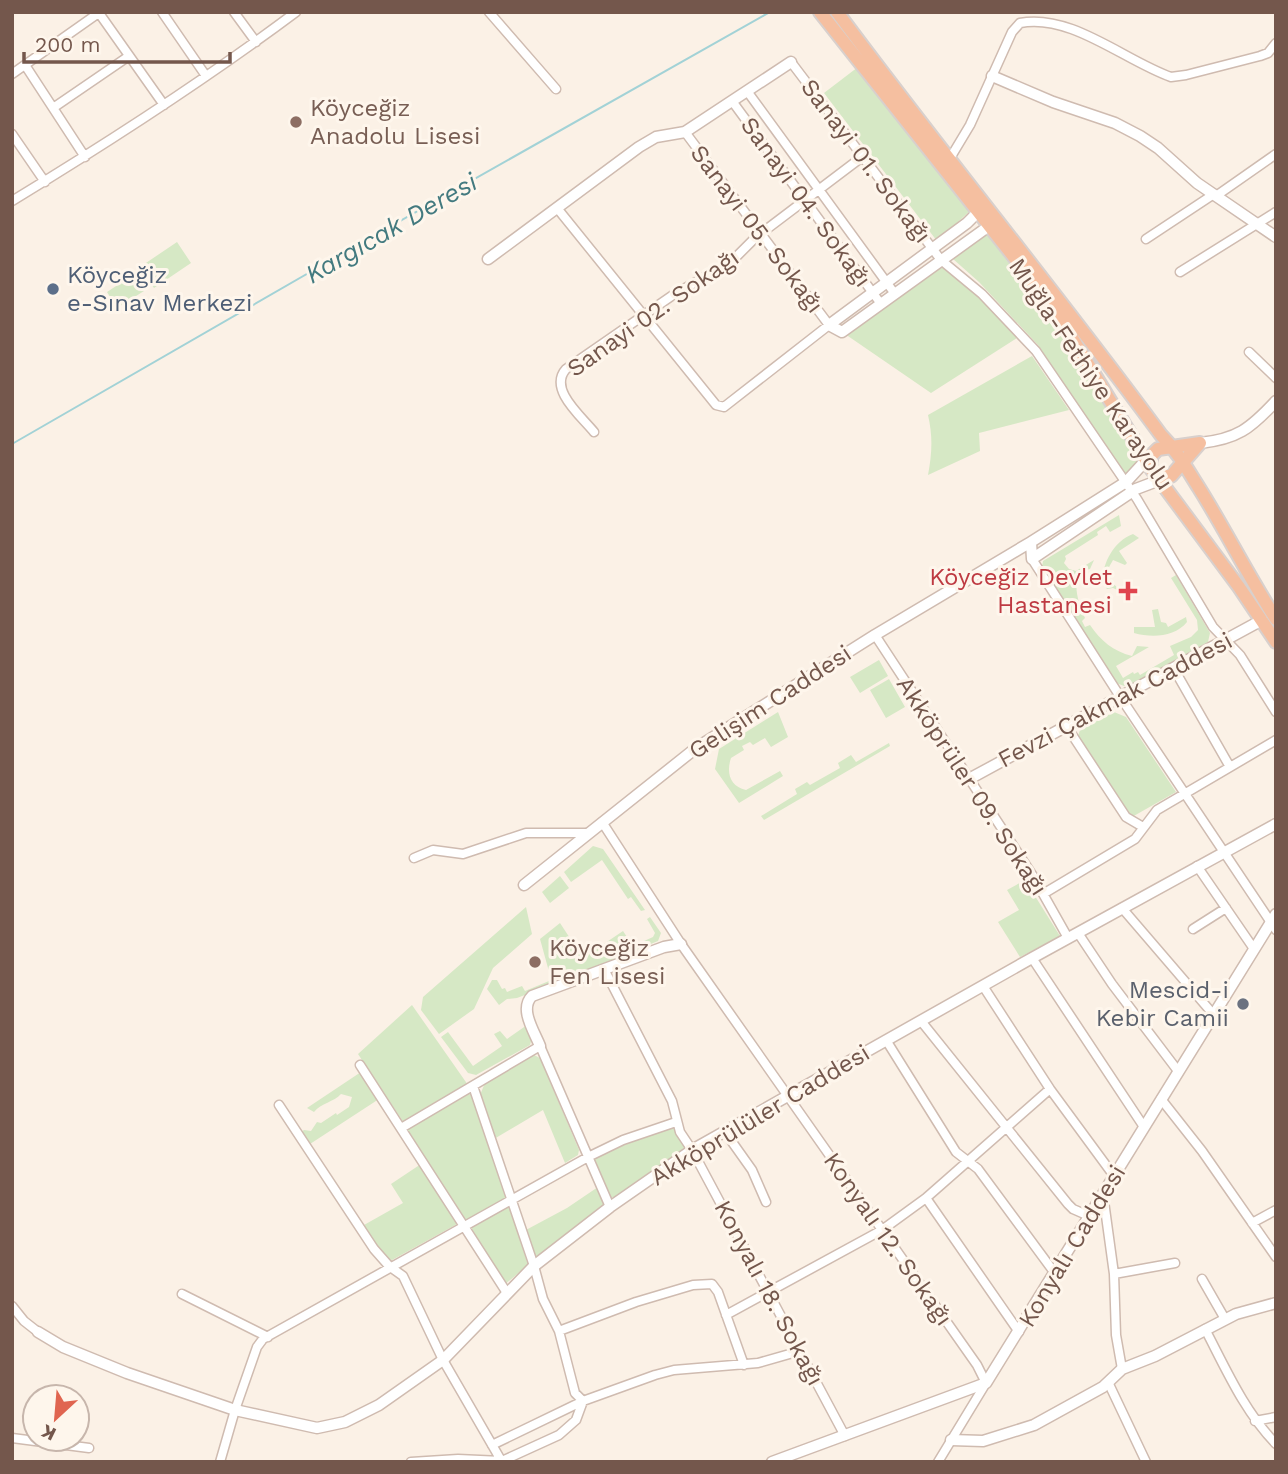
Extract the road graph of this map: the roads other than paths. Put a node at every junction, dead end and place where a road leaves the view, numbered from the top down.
1 (99, 12) edge
2 (162, 12) edge
3 (234, 12) edge
4 (296, 12) edge
5 (489, 12) edge
6 (830, 14) edge
7 (256, 42) junction
8 (1276, 43) edge
9 (129, 56) junction
10 (791, 61) joint
11 (25, 65) junction
12 (12, 74) edge
13 (206, 76) junction
14 (992, 76) junction
15 (556, 89) dead end
16 (747, 91) junction
17 (732, 101) junction
18 (163, 104) junction
19 (53, 108) junction
20 (685, 132) junction
21 (12, 134) edge
22 (1276, 154) edge
23 (85, 157) junction
24 (862, 157) junction
25 (949, 160) junction
26 (45, 181) junction
27 (818, 189) junction
28 (1215, 195) junction
29 (804, 200) junction
30 (12, 201) edge
31 (557, 208) junction
32 (978, 212) junction
33 (1276, 212) edge
34 (1258, 225) junction
35 (989, 226) junction
36 (761, 234) junction
37 (1276, 237) edge
38 (1146, 239) dead end
39 (932, 249) junction
40 (488, 259) dead end
41 (941, 260) junction
42 (1180, 272) dead end
43 (887, 282) junction
44 (872, 293) junction
45 (895, 294) junction
46 (881, 304) junction
47 (643, 315) junction
48 (829, 326) junction
49 (1249, 352) dead end
50 (1276, 378) edge
51 (1276, 401) edge
52 (594, 432) dead end
53 (1200, 443) junction
54 (1175, 456) junction
55 (1155, 468) junction
56 (1126, 482) junction
57 (1132, 491) junction
58 (1031, 542) junction
59 (1032, 559) junction
60 (1276, 619) edge
61 (1262, 620) junction
62 (875, 635) junction
63 (1225, 640) junction
64 (1276, 642) edge
65 (1174, 669) junction
66 (1121, 698) junction
67 (1276, 712) edge
68 (1067, 727) junction
69 (1276, 740) edge
70 (1230, 767) junction
71 (969, 779) junction
72 (1185, 794) junction
73 (602, 821) junction
74 (1276, 824) edge
75 (1143, 827) junction
76 (587, 833) junction
77 (1224, 851) junction
78 (414, 858) dead end
79 (1197, 866) junction
80 (524, 885) dead end
81 (1043, 894) junction
82 (1122, 908) junction
83 (1226, 908) junction
84 (1274, 922) edge
85 (1193, 929) dead end
86 (1073, 936) junction
87 (681, 944) junction
88 (1254, 949) junction
89 (1032, 958) junction
90 (604, 969) junction
91 (983, 986) junction
92 (1213, 1014) junction
93 (921, 1021) junction
94 (886, 1040) junction
95 (540, 1046) junction
96 (360, 1065) dead end
97 (1178, 1071) junction
98 (473, 1086) junction
99 (1050, 1089) junction
100 (787, 1097) junction
101 (1161, 1099) junction
102 (279, 1105) dead end
103 (676, 1122) junction
104 (402, 1127) junction
105 (1144, 1127) junction
106 (1007, 1128) junction
107 (725, 1132) junction
108 (692, 1150) junction
109 (588, 1157) junction
110 (968, 1161) junction
111 (1114, 1176) junction
112 (1103, 1194) junction
113 (926, 1198) junction
114 (511, 1200) junction
115 (766, 1202) dead end
116 (610, 1207) junction
117 (1276, 1210) edge
118 (1090, 1216) junction
119 (1252, 1223) junction
120 (465, 1226) junction
121 (882, 1230) junction
122 (1276, 1257) edge
123 (1175, 1263) dead end
124 (389, 1266) junction
125 (534, 1266) junction
126 (1055, 1272) junction
127 (1114, 1274) junction
128 (1202, 1279) dead end
129 (770, 1291) junction
130 (508, 1293) junction
131 (181, 1294) dead end
132 (1276, 1303) edge
133 (12, 1306) edge
134 (726, 1315) junction
135 (1225, 1319) junction
136 (1205, 1329) junction
137 (559, 1331) junction
138 (38, 1332) joint
139 (1019, 1332) junction
140 (268, 1337) junction
141 (800, 1351) junction
142 (443, 1360) junction
143 (744, 1365) junction
144 (1122, 1369) junction
145 (1108, 1382) junction
146 (986, 1383) junction
147 (583, 1401) junction
148 (235, 1410) junction
149 (1276, 1417) edge
150 (1255, 1421) junction
151 (845, 1436) junction
152 (951, 1440) junction
153 (1276, 1444) edge
154 (492, 1445) junction
155 (502, 1461) edge
156 (220, 1462) edge
157 (411, 1462) edge
158 (772, 1462) edge
159 (938, 1462) edge
160 (1146, 1462) edge

1 - 9 street
1 - 11 street
2 - 13 street
3 - 7 street
4 - 7 street
5 - 15 street
6 - 25 highway, Muğla-Fethiye Karayolu
6 - 32 highway, Muğla-Fethiye Karayolu
7 - 13 street
8 - 14 street
9 - 18 street
9 - 19 street
10 - 16 street
10 - 24 street, Sanayi 01. Sokağı
11 - 12 street
11 - 19 street
13 - 18 street
14 - 25 street
14 - 28 street
16 - 17 street
16 - 27 street
17 - 20 street
17 - 29 street, Sanayi 04. Sokağı
18 - 23 street
19 - 23 street
20 - 31 street
20 - 36 street, Sanayi 05. Sokağı
21 - 26 street
22 - 28 street
23 - 26 street
24 - 27 street, Sanayi 02. Sokağı
24 - 39 street, Sanayi 01. Sokağı
25 - 54 highway, Muğla-Fethiye Karayolu
26 - 30 street
27 - 29 street, Sanayi 02. Sokağı
27 - 43 street
28 - 34 street
28 - 38 street
29 - 36 street, Sanayi 02. Sokağı
29 - 44 street, Sanayi 04. Sokağı
31 - 40 street
31 - 47 street
32 - 35 highway, Muğla-Fethiye Karayolu
32 - 39 street
33 - 34 street
34 - 37 street
34 - 42 street
35 - 41 street
35 - 55 highway, Muğla-Fethiye Karayolu
36 - 47 street, Sanayi 02. Sokağı
36 - 48 street, Sanayi 05. Sokağı
39 - 41 street, Sanayi 01. Sokağı
39 - 43 street
41 - 45 street
41 - 56 street, Sanayi 01. Sokağı
43 - 44 street
43 - 45 street
44 - 46 street, Sanayi 04. Sokağı
44 - 48 street
45 - 46 street
46 - 48 street
47 - 48 street
47 - 52 street, Sanayi 02. Sokağı
49 - 50 street
51 - 53 street
53 - 54 highway
53 - 54 highway
54 - 55 highway
54 - 55 highway
54 - 60 highway, Muğla-Fethiye Karayolu
55 - 56 street, Gelişim Caddesi
55 - 57 street
55 - 61 highway, Muğla-Fethiye Karayolu
56 - 57 street, Sanayi 01. Sokağı
56 - 58 street, Gelişim Caddesi
57 - 59 street
57 - 63 street, Sanayi 01. Sokağı
58 - 59 street
58 - 62 street, Gelişim Caddesi
59 - 66 street
61 - 63 street, Fevzi Çakmak Caddesi
61 - 64 highway, Muğla-Fethiye Karayolu
62 - 71 street, Akköprüler 09. Sokağı
62 - 73 street, Gelişim Caddesi
63 - 65 street, Fevzi Çakmak Caddesi
63 - 67 street, Sanayi 01. Sokağı
65 - 66 street, Fevzi Çakmak Caddesi
65 - 70 street
66 - 68 street, Fevzi Çakmak Caddesi
66 - 72 street
68 - 71 street, Fevzi Çakmak Caddesi
68 - 75 street
69 - 70 street
70 - 72 street
71 - 81 street, Akköprüler 09. Sokağı
72 - 75 street
72 - 77 street
73 - 76 street, Gelişim Caddesi
73 - 87 street, Konyalı 12. Sokağı
74 - 77 street, Akköprülüler Caddesi
75 - 81 street
76 - 78 street
76 - 80 street, Gelişim Caddesi
77 - 79 street, Akköprülüler Caddesi
77 - 84 street
79 - 82 street, Akköprülüler Caddesi
79 - 83 street
81 - 86 street, Akköprüler 09. Sokağı
82 - 86 street, Akköprülüler Caddesi
82 - 92 street
83 - 85 street
83 - 88 street
84 - 88 street, Konyalı Caddesi
86 - 89 street, Akköprülüler Caddesi
86 - 97 street, Akköprüler 09. Sokağı
87 - 90 street
87 - 100 street, Konyalı 12. Sokağı
88 - 92 street, Konyalı Caddesi
89 - 91 street, Akköprülüler Caddesi
89 - 105 street
90 - 95 street
90 - 103 street, Konyalı 18. Sokağı
91 - 93 street, Akköprülüler Caddesi
91 - 99 street
92 - 97 street, Konyalı Caddesi
93 - 94 street, Akköprülüler Caddesi
93 - 106 street
94 - 100 street, Akköprülüler Caddesi
94 - 110 street
95 - 98 street
95 - 109 street
96 - 104 street
97 - 101 street, Konyalı Caddesi
98 - 104 street
98 - 114 street
99 - 106 street
99 - 111 street
100 - 107 street, Akköprülüler Caddesi
100 - 121 street, Konyalı 12. Sokağı
101 - 105 street, Konyalı Caddesi
101 - 119 street
102 - 124 street
103 - 108 street, Konyalı 18. Sokağı
103 - 109 street
104 - 120 street
105 - 111 street, Konyalı Caddesi
106 - 110 street
106 - 118 street
107 - 108 street, Akköprülüler Caddesi
107 - 115 street
108 - 116 street, Akköprülüler Caddesi
108 - 129 street, Konyalı 18. Sokağı
109 - 114 street
109 - 116 street
110 - 113 street
110 - 126 street
111 - 112 street, Konyalı Caddesi
112 - 118 street, Konyalı Caddesi
112 - 127 street
113 - 121 street
113 - 139 street
114 - 120 street
114 - 125 street
116 - 125 street, Akköprülüler Caddesi
117 - 119 street
118 - 126 street, Konyalı Caddesi
119 - 122 street
120 - 124 street
120 - 130 street
121 - 129 street
121 - 146 street, Konyalı 12. Sokağı
123 - 127 street
124 - 140 street
124 - 142 street
125 - 130 street, Akköprülüler Caddesi
125 - 137 street
126 - 139 street, Konyalı Caddesi
127 - 144 street
128 - 135 street
129 - 134 street
129 - 141 street, Konyalı 18. Sokağı
130 - 142 street, Akköprülüler Caddesi
131 - 140 street
132 - 135 street
133 - 138 street
134 - 137 street
134 - 143 street
135 - 136 street
136 - 144 street
136 - 150 street
137 - 147 street
138 - 148 street, Akköprülüler Caddesi
139 - 146 street, Konyalı Caddesi
140 - 148 street
141 - 143 street
141 - 151 street, Konyalı 18. Sokağı
142 - 148 street, Akköprülüler Caddesi
142 - 154 street
143 - 147 street
144 - 145 street
145 - 152 street
145 - 160 street
146 - 151 street
146 - 152 street
147 - 154 street
147 - 155 street
148 - 156 street
149 - 150 street
150 - 153 street
151 - 158 street
152 - 159 street
154 - 155 street
155 - 157 street

